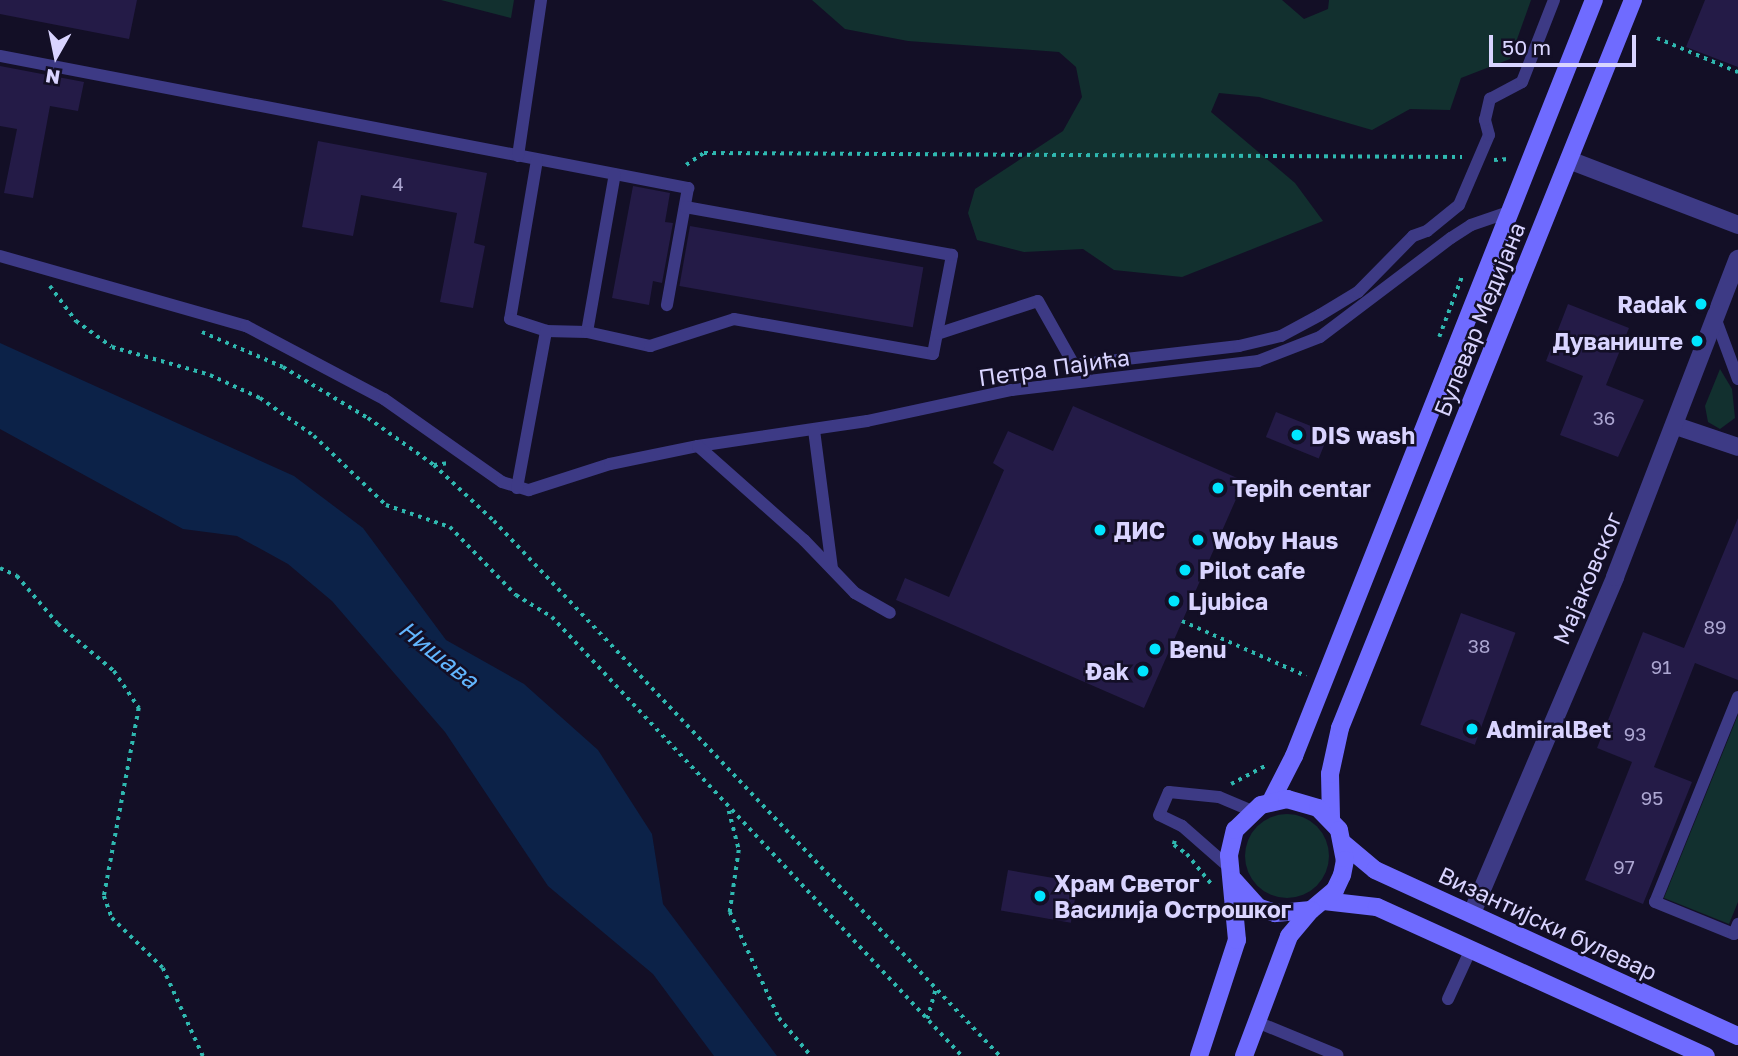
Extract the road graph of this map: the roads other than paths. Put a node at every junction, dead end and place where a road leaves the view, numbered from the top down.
1 (541, 0) edge
2 (1554, 0) edge
3 (1594, 0) edge
4 (1633, 0) edge
5 (0, 56) edge
6 (518, 156) junction
7 (537, 160) junction
8 (1569, 160) junction
9 (615, 174) junction
10 (685, 207) junction
11 (1509, 212) junction
12 (1738, 225) edge
13 (0, 256) edge
14 (1738, 259) edge
15 (667, 305) dead end
16 (1716, 320) junction
17 (546, 331) junction
18 (587, 332) junction
19 (937, 334) junction
20 (1738, 379) edge
21 (1676, 426) junction
22 (814, 430) junction
23 (698, 446) junction
24 (1738, 447) edge
25 (517, 488) junction
26 (832, 569) junction
27 (890, 613) dead end
28 (1738, 696) edge
29 (1271, 801) junction
30 (1252, 811) junction
31 (1331, 818) junction
32 (1344, 844) junction
33 (1232, 874) junction
34 (1318, 906) junction
35 (1472, 913) junction
36 (1738, 924) edge
37 (1471, 949) junction
38 (1448, 999) dead end
39 (1257, 1022) junction
40 (1738, 1036) edge
41 (1337, 1055) edge
42 (1199, 1056) edge
43 (1244, 1056) edge
44 (1706, 1056) edge

1 - 6 lane
2 - 19 lane
3 - 11 main road, Булевар Медијана
4 - 8 main road, Булевар Медијана
5 - 6 lane
6 - 7 lane
7 - 9 lane
7 - 17 lane
8 - 12 street
8 - 31 main road, Булевар Медијана
9 - 10 lane
9 - 18 lane
10 - 15 lane
10 - 19 lane
11 - 22 lane, Петра Пајића
11 - 29 main road, Булевар Медијана
13 - 25 lane
14 - 16 street, Мајаковског
16 - 20 lane
16 - 21 street, Мајаковског
17 - 18 lane
17 - 25 lane
18 - 19 lane
21 - 24 street
21 - 35 street, Мајаковског
22 - 23 lane, Петра Пајића
22 - 26 lane
23 - 25 lane, Петра Пајића
23 - 26 lane
26 - 27 lane
28 - 36 lane
29 - 30 main road
29 - 31 main road
30 - 33 main road
30 - 33 lane
31 - 32 main road, Булевар Медијана
32 - 34 main road
32 - 35 main road, Византијски булевар
33 - 34 main road
33 - 42 main road
34 - 37 main road
34 - 39 main road
35 - 40 main road, Византијски булевар
37 - 38 lane
37 - 44 main road
39 - 41 lane
39 - 43 main road

